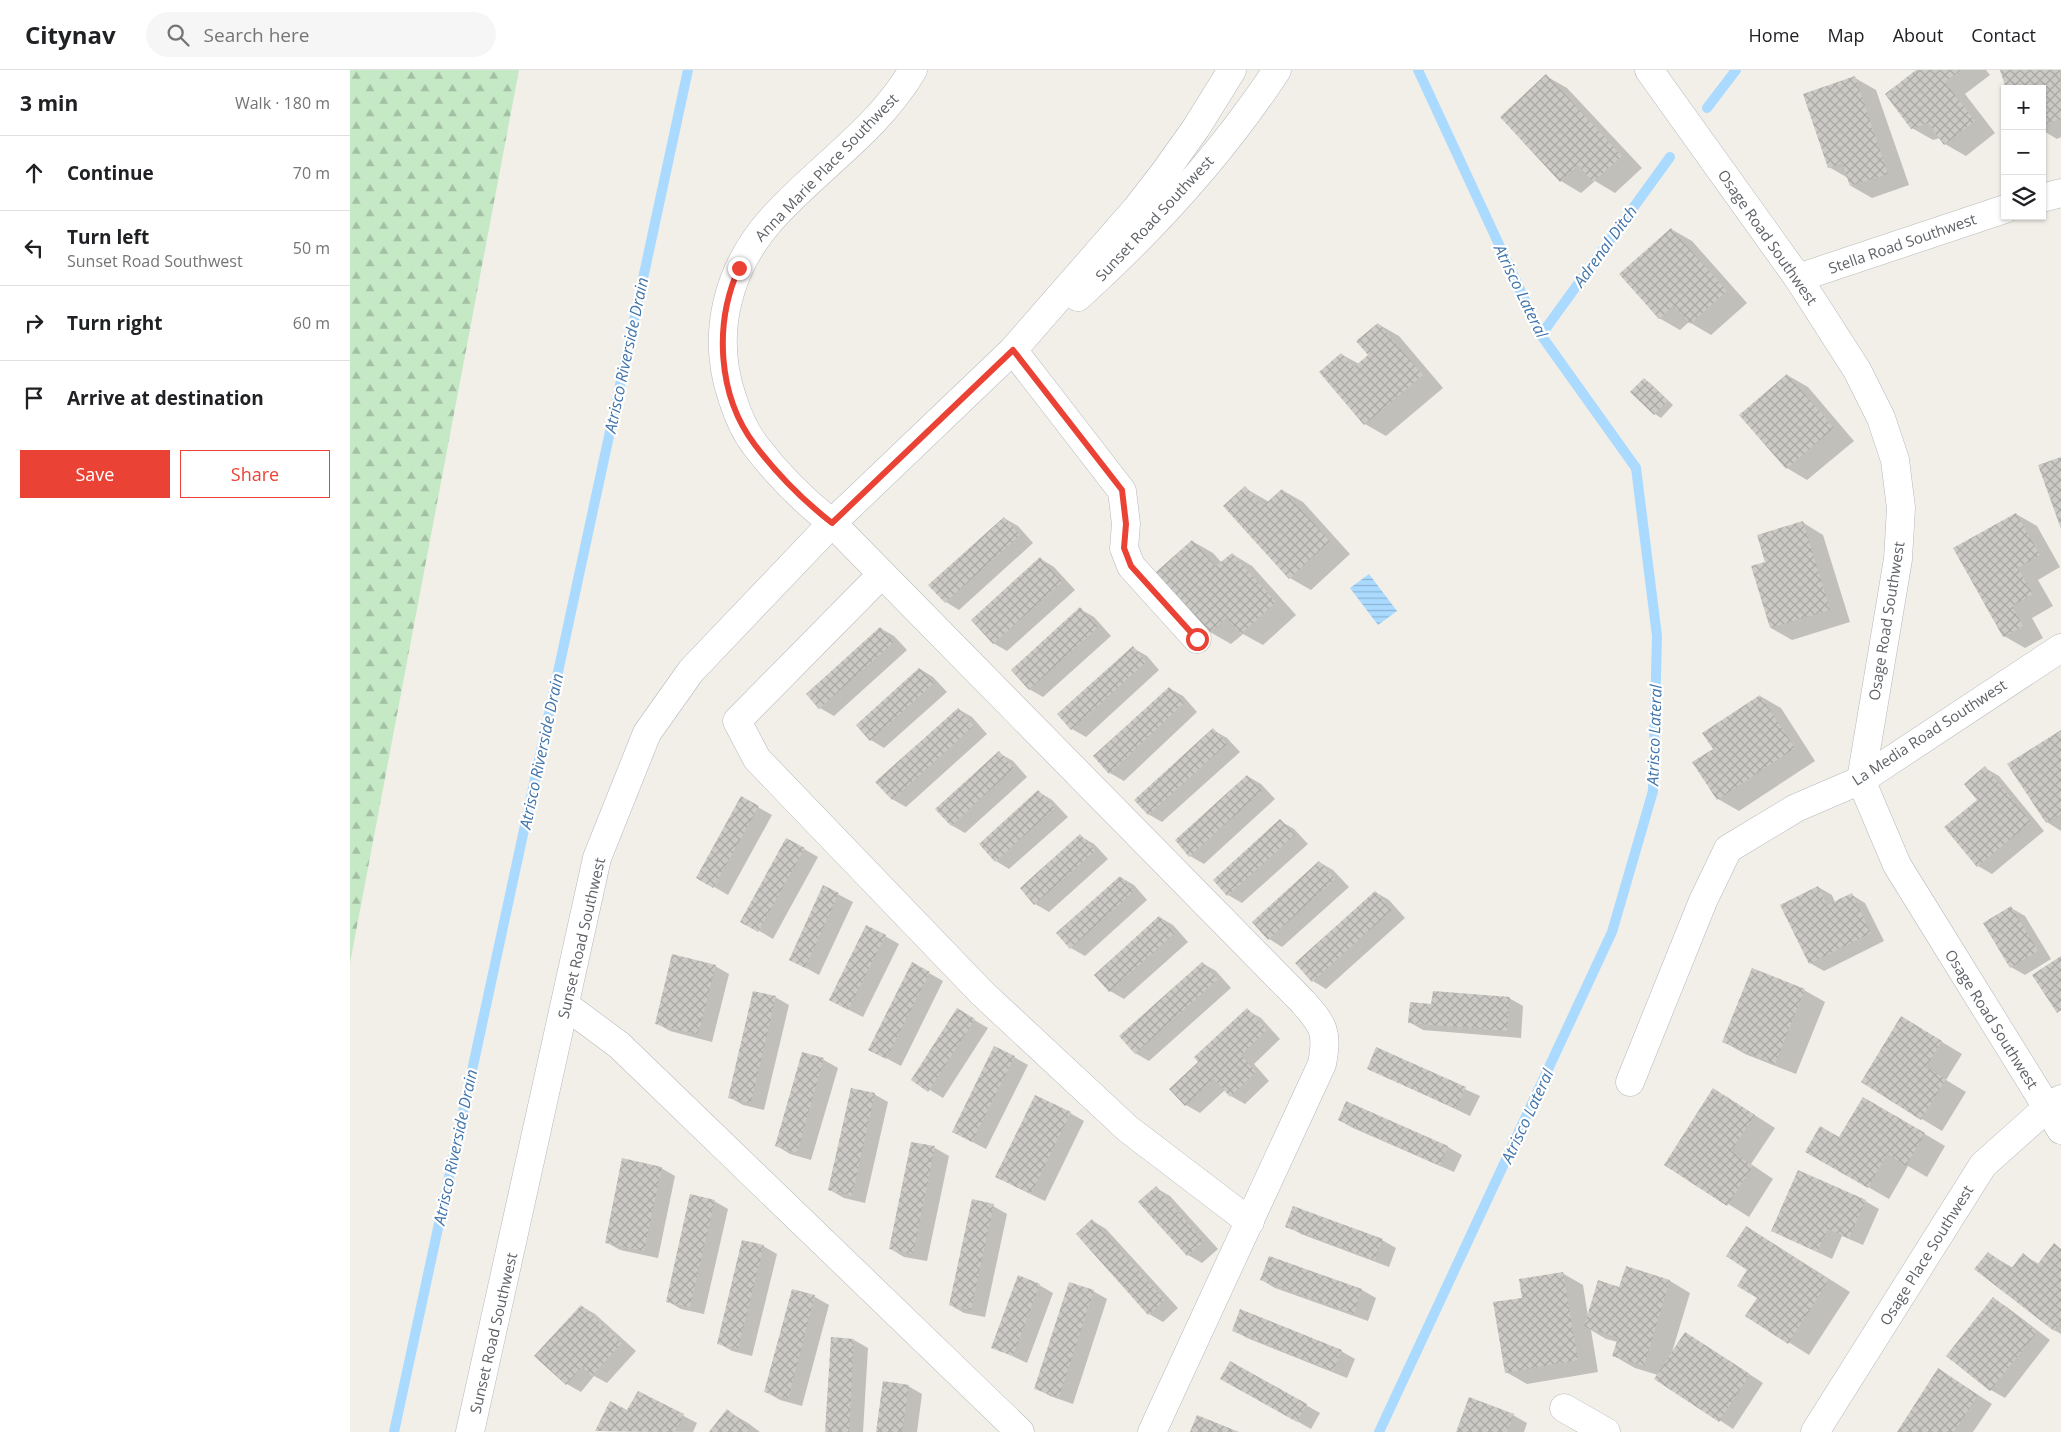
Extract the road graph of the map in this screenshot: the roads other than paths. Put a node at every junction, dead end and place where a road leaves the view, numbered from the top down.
1 (913, 70) edge
2 (1232, 70) edge
3 (1277, 70) edge
4 (1649, 70) edge
5 (2061, 193) edge
6 (2046, 197) edge
7 (2001, 210) edge
8 (1798, 278) junction
9 (1013, 350) junction
10 (832, 523) junction
11 (882, 574) junction
12 (1197, 639) dead end
13 (2061, 648) edge
14 (1861, 780) junction
15 (565, 1004) junction
16 (1630, 1082) dead end
17 (2056, 1112) edge
18 (1250, 1222) junction
19 (1564, 1408) dead end
20 (470, 1432) edge
21 (1020, 1432) edge
22 (1152, 1432) edge
23 (1606, 1432) edge
24 (1815, 1432) edge

1 - 10 street, Anna Marie Place Southwest
2 - 9 street, Sunset Road Southwest
3 - 9 street, Sunset Road Southwest
4 - 8 street, Osage Road Southwest
5 - 6 street
7 - 8 street, Stella Road Southwest
8 - 14 street, Osage Road Southwest
9 - 10 street, Sunset Road Southwest
9 - 12 street
10 - 11 street, Anna Marie Place Southwest
10 - 15 street, Sunset Road Southwest
11 - 18 street, Anna Marie Place Southwest
11 - 18 street
13 - 14 street, La Media Road Southwest
14 - 16 street, La Media Road Southwest
14 - 17 street, Osage Road Southwest
15 - 20 street, Sunset Road Southwest
15 - 21 street
17 - 24 street, Osage Place Southwest
18 - 22 street, Anna Marie Place Southwest
19 - 23 street

